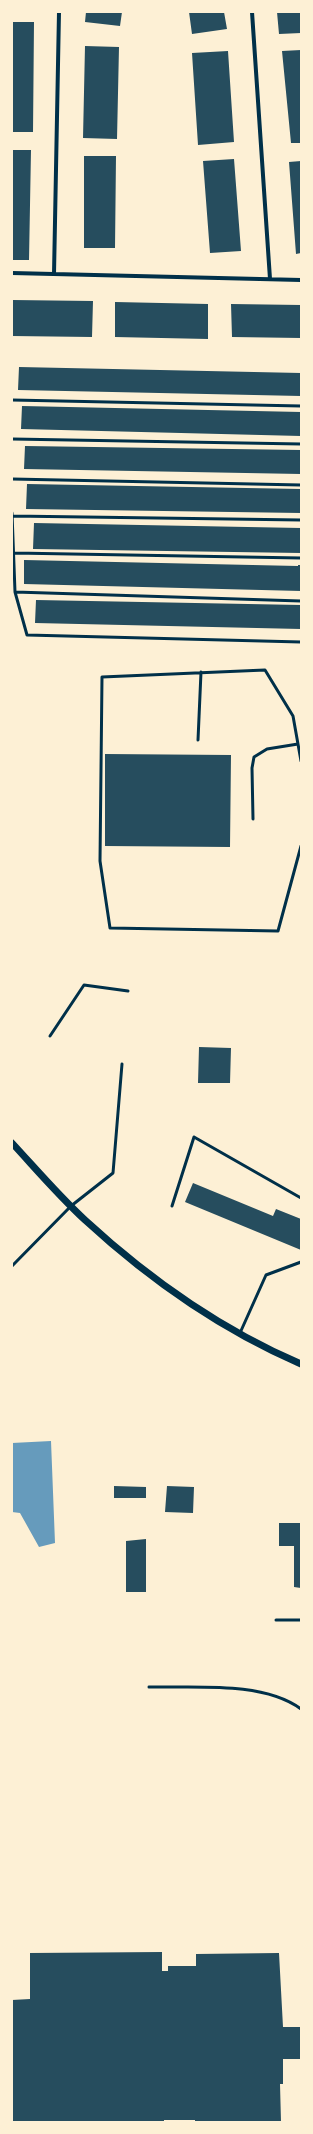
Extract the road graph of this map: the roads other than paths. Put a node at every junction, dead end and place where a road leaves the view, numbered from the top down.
1 (59, 12) edge
2 (252, 12) edge
3 (12, 273) edge
4 (54, 274) junction
5 (270, 279) junction
6 (301, 280) edge
7 (12, 400) edge
8 (301, 406) edge
9 (12, 439) edge
10 (301, 444) edge
11 (12, 480) edge
12 (301, 485) edge
13 (12, 514) edge
14 (301, 520) edge
15 (14, 553) junction
16 (301, 558) edge
17 (15, 592) junction
18 (301, 600) edge
19 (301, 642) edge
20 (201, 672) junction
21 (198, 740) dead end
22 (298, 744) junction
23 (301, 761) edge
24 (253, 819) dead end
25 (301, 846) edge
26 (128, 991) dead end
27 (50, 1036) dead end
28 (122, 1064) dead end
29 (12, 1143) edge
30 (301, 1198) edge
31 (70, 1206) junction
32 (172, 1206) dead end
33 (301, 1262) edge
34 (12, 1266) edge
35 (240, 1333) junction
36 (301, 1364) edge
37 (276, 1620) dead end
38 (301, 1620) edge
39 (149, 1687) dead end
40 (301, 1710) edge

1 - 4 street
2 - 5 street
3 - 4 street
4 - 5 street
5 - 6 street
7 - 8 lane
9 - 10 lane
11 - 12 lane
13 - 14 lane
13 - 15 lane
15 - 16 lane
15 - 17 lane
17 - 18 lane
17 - 19 lane
20 - 21 lane
20 - 22 lane
20 - 25 lane
22 - 23 lane
22 - 24 lane
26 - 27 lane
28 - 31 lane
29 - 31 street
30 - 32 lane
31 - 34 lane
31 - 35 street
33 - 35 lane
35 - 36 street
37 - 38 lane
39 - 40 lane

